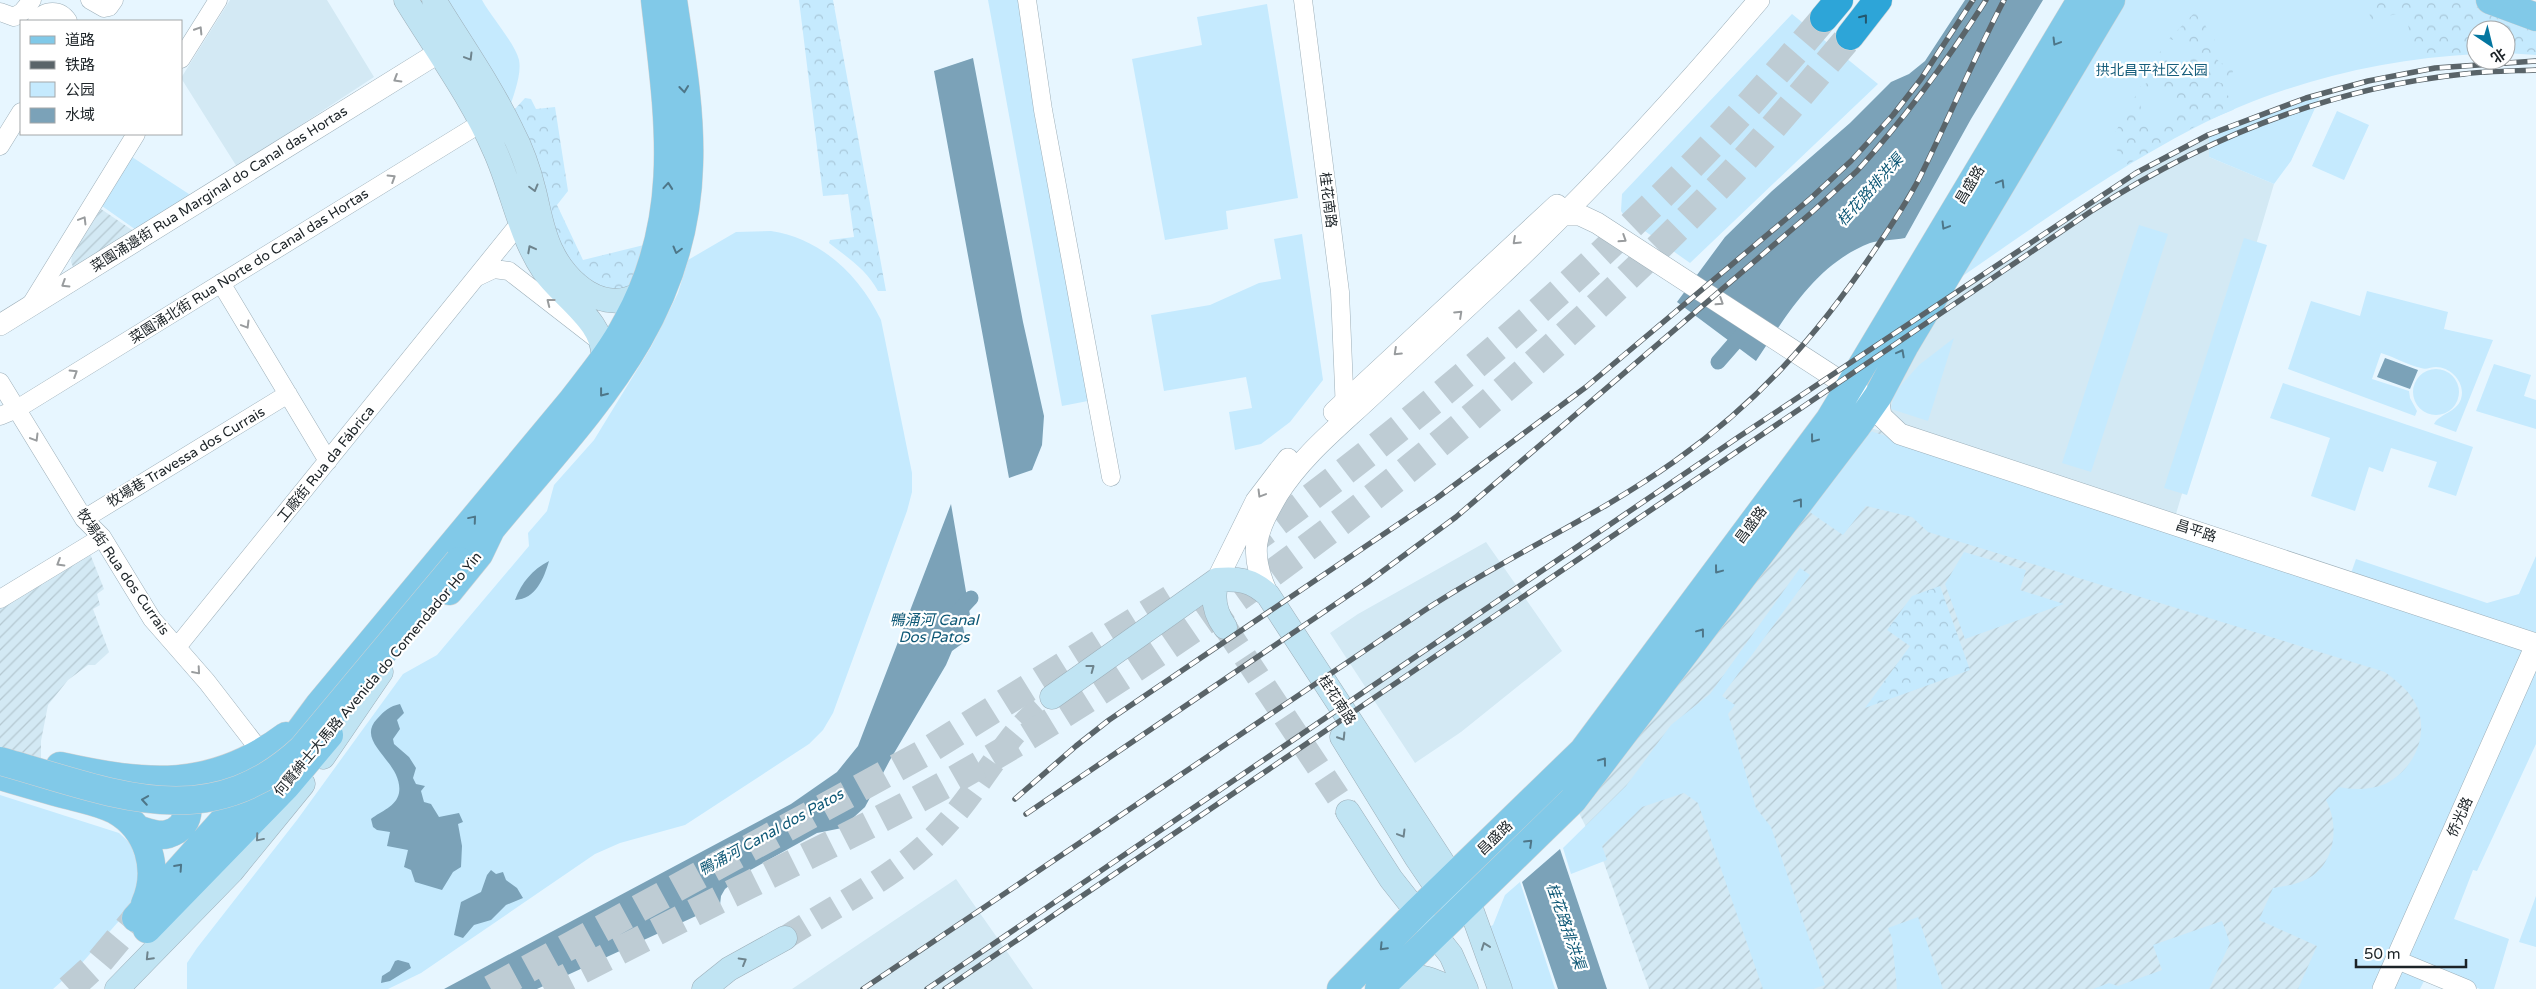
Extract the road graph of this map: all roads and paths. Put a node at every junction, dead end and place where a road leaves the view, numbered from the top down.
1 (90, 0) edge
2 (114, 0) edge
3 (218, 0) edge
4 (406, 0) edge
5 (422, 0) edge
6 (434, 0) edge
7 (647, 0) edge
8 (655, 0) edge
9 (673, 0) edge
10 (680, 0) edge
11 (1027, 0) edge
12 (1303, 0) edge
13 (1759, 0) edge
14 (1878, 0) edge
15 (2081, 0) edge
16 (2111, 0) edge
17 (2490, 0) edge
18 (28, 4) edge
19 (0, 12) edge
20 (2536, 17) edge
21 (40, 18) edge
22 (67, 20) edge
23 (1850, 36) tunnel mouth
24 (669, 41) junction
25 (438, 53) junction
26 (182, 57) edge
27 (20, 114) edge
28 (482, 123) junction
29 (135, 135) edge
30 (0, 146) edge
31 (523, 154) junction
32 (1595, 180) junction
33 (1558, 212) junction
34 (1597, 223) junction
35 (520, 224) junction
36 (474, 280) junction
37 (221, 284) junction
38 (641, 293) junction
39 (30, 306) junction
40 (0, 324) edge
41 (602, 352) junction
42 (1824, 370) junction
43 (0, 382) edge
44 (288, 394) junction
45 (1863, 396) junction
46 (17, 408) junction
47 (1345, 410) junction
48 (1835, 410) junction
49 (0, 416) edge
50 (1900, 434) junction
51 (1841, 446) junction
52 (328, 461) junction
53 (1111, 477) dead end
54 (84, 519) junction
55 (491, 529) junction
56 (102, 537) junction
57 (1218, 580) junction
58 (1268, 594) junction
59 (0, 599) edge
60 (1182, 604) junction
61 (2536, 644) edge
62 (177, 647) junction
63 (381, 672) junction
64 (1052, 697) tunnel mouth
65 (318, 705) junction
66 (261, 752) junction
67 (0, 753) edge
68 (0, 761) edge
69 (0, 776) edge
70 (162, 781) junction
71 (1348, 812) tunnel mouth
72 (137, 829) junction
73 (1446, 885) junction
74 (1469, 903) junction
75 (1417, 912) junction
76 (141, 924) junction
77 (1436, 934) junction
78 (784, 938) tunnel mouth
79 (2397, 960) junction
80 (117, 989) edge
81 (704, 989) edge
82 (1341, 989) edge
83 (1380, 989) edge
84 (1451, 989) edge
85 (1466, 989) edge
86 (1500, 989) edge
87 (2383, 989) edge
88 (2467, 989) edge

1 - 2 street
26 -> 3 street
4 - 25 main road
5 - 25 main road
6 -> 31 main road
7 - 24 main road, 何賢紳士大馬路 Avenida do Comendador Ho Yin
8 - 24 main road, 何賢紳士大馬路 Avenida do Comendador Ho Yin
9 - 24 main road, 何賢紳士大馬路 Avenida do Comendador Ho Yin
10 - 24 main road, 何賢紳士大馬路 Avenida do Comendador Ho Yin
11 - 53 street
12 - 47 street, 桂花南路
13 - 32 street, 桂花南路
23 -> 14 highway
15 -> 45 main road, 昌盛路
45 -> 16 main road, 昌盛路
17 - 20 main road
18 - 19 street
18 - 21 street
21 - 22 street
38 -> 24 main road, 何賢紳士大馬路 Avenida do Comendador Ho Yin
24 -> 55 main road, 何賢紳士大馬路 Avenida do Comendador Ho Yin
25 - 28 main road
25 -> 39 street, 菜園涌邊街 Rua Marginal do Canal das Hortas
27 - 30 street
28 - 31 main road
28 - 35 main road
37 -> 28 street, 菜園涌北街 Rua Norte do Canal das Hortas
39 -> 29 street
31 -> 38 main road
32 - 33 street, 桂花南路
32 - 34 street
33 - 34 street
33 - 47 street, 桂花南路
34 -> 42 street
35 - 36 street, 工廠街 Rua da Fábrica
41 -> 35 main road
41 -> 36 street, 工廠街 Rua da Fábrica
36 - 52 street, 工廠街 Rua da Fábrica
37 -> 44 street
46 -> 37 street, 菜園涌北街 Rua Norte do Canal das Hortas
38 - 41 main road, 何賢紳士大馬路 Avenida do Comendador Ho Yin
39 - 40 street, 菜園涌邊街 Rua Marginal do Canal das Hortas
65 -> 41 main road, 何賢紳士大馬路 Avenida do Comendador Ho Yin
42 - 45 street
42 - 48 street
43 - 46 street, 牧場街 Rua dos Currais
44 - 52 street
44 - 54 street, 牧場巷 Travessa dos Currais
45 - 48 main road, 昌盛路
45 - 50 street, 昌平路
45 - 51 main road, 昌盛路
46 - 49 street, 菜園涌北街 Rua Norte do Canal das Hortas
46 -> 54 street, 牧場街 Rua dos Currais
47 -> 57 street, 桂花南路
47 - 58 street, 桂花南路
48 -> 73 main road, 昌盛路
50 - 51 street
50 - 61 street, 昌平路
74 -> 51 main road, 昌盛路
52 - 62 street, 工廠街 Rua da Fábrica
54 - 56 street, 牧場街 Rua dos Currais
55 - 63 main road, 何賢紳士大馬路 Avenida do Comendador Ho Yin
55 -> 68 main road, bridge
56 -> 59 street
56 - 62 street, 牧場街 Rua dos Currais
57 - 58 main road
57 - 60 main road
57 - 60 main road, 桂花南路
57 -> 73 main road
58 - 73 main road, 桂花南路
64 -> 60 main road
61 - 79 street, 侨光路
62 -> 66 street, 牧場街 Rua dos Currais
63 - 76 main road, 何賢紳士大馬路 Avenida do Comendador Ho Yin
63 -> 80 main road
65 - 66 main road
76 -> 65 main road, 何賢紳士大馬路 Avenida do Comendador Ho Yin
66 - 70 main road
67 - 70 main road
69 - 72 main road
70 - 72 main road
71 - 75 main road
72 - 76 main road
73 - 74 main road, 桂花南路
73 - 75 main road, 昌盛路
74 - 77 main road, 昌盛路
86 -> 74 main road, 桂花南路
75 - 77 main road
75 -> 82 main road, 昌盛路
77 - 83 main road, 昌盛路
77 - 85 main road
81 -> 78 main road
79 - 87 street, 侨光路
79 - 88 street
83 - 84 main road

